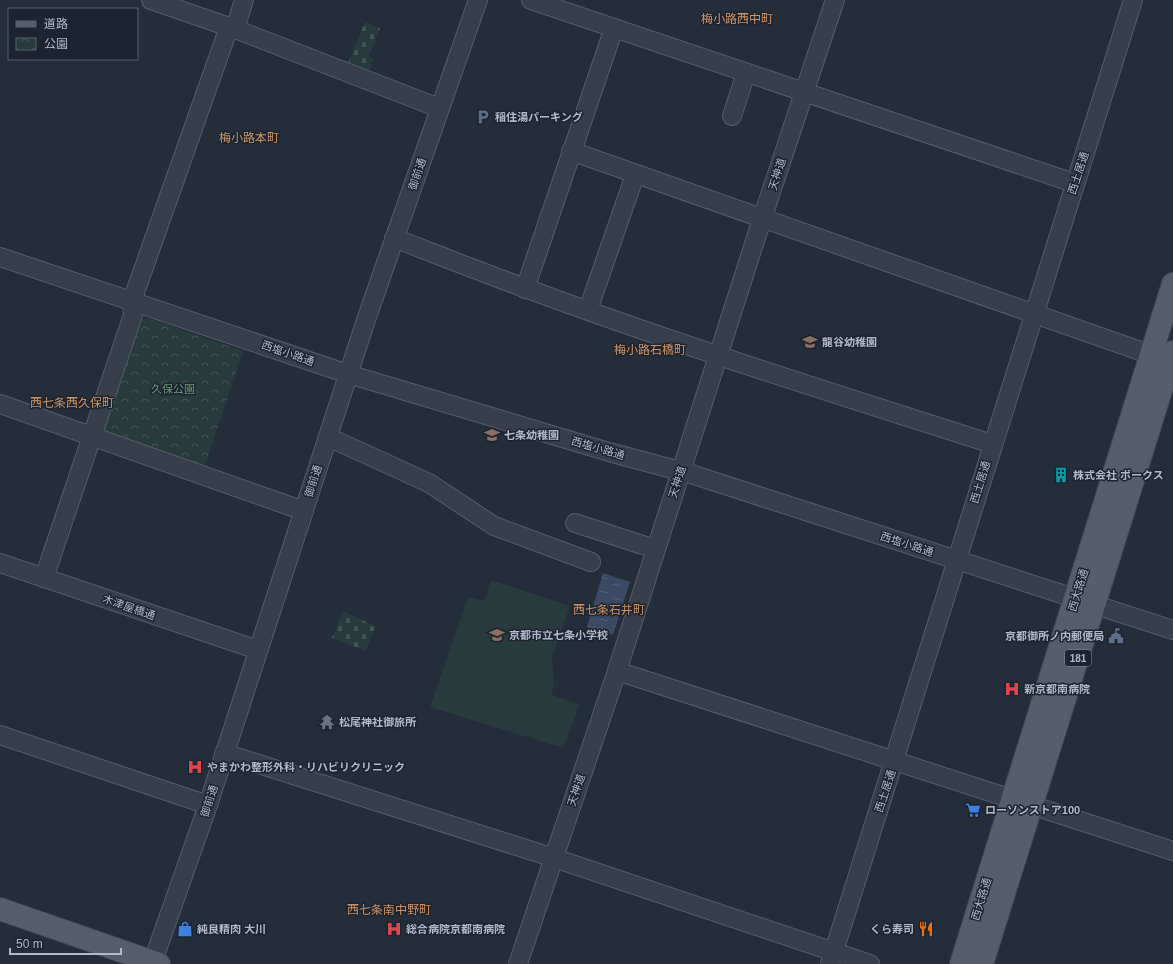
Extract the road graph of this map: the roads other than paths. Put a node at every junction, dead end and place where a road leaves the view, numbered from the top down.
1 (151, 0) edge
2 (244, 0) edge
3 (478, 0) edge
4 (531, 0) edge
5 (835, 0) edge
6 (1133, 0) edge
7 (232, 28) junction
8 (614, 28) junction
9 (746, 72) junction
10 (804, 92) junction
11 (440, 108) junction
12 (732, 116) dead end
13 (571, 152) junction
14 (635, 175) junction
15 (1074, 183) junction
16 (762, 220) junction
17 (394, 238) junction
18 (0, 257) edge
19 (1173, 284) edge
20 (525, 289) junction
21 (132, 301) junction
22 (588, 310) junction
23 (1034, 315) junction
24 (718, 355) junction
25 (1167, 358) edge
26 (348, 374) junction
27 (0, 404) edge
28 (93, 437) junction
29 (328, 437) junction
30 (992, 444) junction
31 (680, 470) junction
32 (304, 511) junction
33 (575, 523) dead end
34 (655, 549) junction
35 (956, 560) junction
36 (591, 562) dead end
37 (0, 563) edge
38 (44, 578) junction
39 (1085, 601) junction
40 (1173, 630) edge
41 (258, 650) junction
42 (617, 671) junction
43 (0, 735) edge
44 (224, 753) junction
45 (894, 761) junction
46 (1022, 802) junction
47 (208, 805) junction
48 (1173, 852) edge
49 (553, 858) junction
50 (0, 909) edge
51 (832, 958) edge
52 (154, 963) edge
53 (518, 964) edge
54 (870, 964) edge
55 (961, 964) edge
56 (982, 964) edge

1 - 7 street
2 - 7 street
3 - 11 street, 御前通
4 - 8 street
5 - 10 street, 天神道
6 - 15 street, 西土居通
7 - 11 street
7 - 21 street
8 - 9 street
8 - 13 street
9 - 10 street
9 - 12 street
10 - 15 street
10 - 16 street, 天神道
11 - 17 street, 御前通
13 - 14 street
13 - 20 street
14 - 16 street
14 - 22 street
15 - 23 street, 西土居通
16 - 23 street
16 - 24 street, 天神道
17 - 20 street
17 - 26 street, 御前通
18 - 21 street, 西塩小路通
19 - 25 main road, 西大路通 / 181
20 - 22 street
21 - 26 street, 西塩小路通
21 - 28 street
22 - 24 street
23 - 25 street
23 - 30 street, 西土居通
24 - 30 street
24 - 31 street, 天神道
25 - 39 main road, 西大路通 / 181
26 - 29 street, 御前通
26 - 31 street, 西塩小路通
27 - 28 street
28 - 32 street
28 - 38 street
29 - 32 street, 御前通
29 - 36 street
30 - 35 street, 西土居通
31 - 34 street, 天神道
31 - 35 street, 西塩小路通
32 - 41 street, 御前通
33 - 34 street
34 - 42 street, 天神道
35 - 39 street, 西塩小路通
35 - 45 street, 西土居通
37 - 38 street, 木津屋橋通
38 - 41 street, 木津屋橋通
39 - 40 street, 西塩小路通
39 - 46 main road, 西大路通 / 181
41 - 44 street, 御前通
42 - 45 street
42 - 49 street, 天神道
43 - 47 street
44 - 47 street, 御前通
44 - 49 street
45 - 46 street
45 - 51 street, 西土居通
46 - 48 street
46 - 55 main road, 西大路通 / 181
46 - 56 main road, 西大路通 / 181
47 - 52 street, 御前通
49 - 51 street
49 - 53 street, 天神道
50 - 52 main road
51 - 54 street

